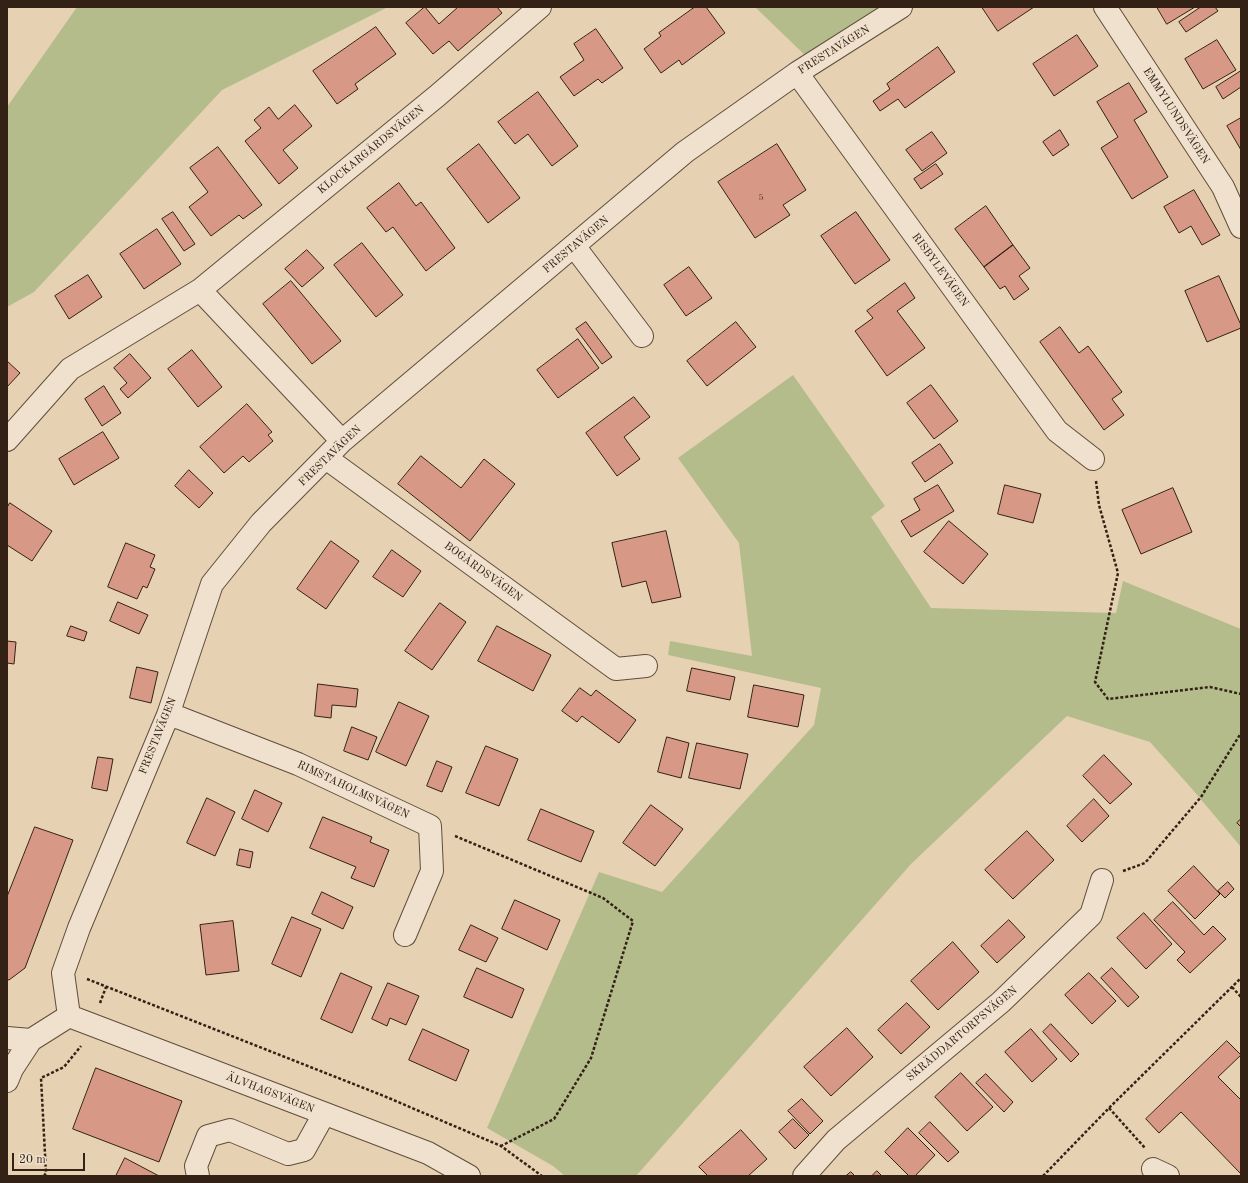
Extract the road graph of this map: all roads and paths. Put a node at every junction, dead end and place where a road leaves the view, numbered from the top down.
1 (540, 7) edge
2 (901, 7) edge
3 (1105, 7) edge
4 (797, 73) junction
5 (1241, 227) edge
6 (574, 246) junction
7 (200, 290) junction
8 (642, 336) dead end
9 (7, 440) edge
10 (342, 441) junction
11 (326, 458) junction
12 (1093, 459) joint
13 (646, 666) dead end
14 (1241, 694) edge
15 (168, 715) junction
16 (1241, 733) edge
17 (430, 826) junction
18 (1102, 880) joint
19 (405, 935) dead end
20 (63, 973) junction
21 (1241, 978) edge
22 (106, 987) junction
23 (1232, 987) junction
24 (1241, 997) edge
25 (70, 1016) junction
26 (92, 1025) junction
27 (7, 1038) edge
28 (31, 1040) junction
29 (7, 1081) edge
30 (1109, 1108) junction
31 (324, 1114) junction
32 (501, 1146) junction
33 (1160, 1172) edge
34 (44, 1176) edge
35 (198, 1176) edge
36 (469, 1176) edge
37 (542, 1176) edge
38 (804, 1176) edge
39 (1043, 1176) edge

1 - 7 street, KLOCKARGÅRDSVÄGEN
2 - 4 street, FRESTAVÄGEN
3 - 5 street, EMMYLUNDSVÄGEN
4 - 6 street, FRESTAVÄGEN
4 - 12 street, RISBYLEVÄGEN
6 - 8 street
6 - 10 street, FRESTAVÄGEN
7 - 9 street, KLOCKARGÅRDSVÄGEN
7 - 10 street
10 - 11 street, FRESTAVÄGEN
11 - 13 street, BOGÅRDSVÄGEN
11 - 15 street, FRESTAVÄGEN
12 - 14 path
15 - 17 street, RIMSTAHOLMSVÄGEN
15 - 20 street, FRESTAVÄGEN
16 - 18 path
17 - 19 street
17 - 32 path
18 - 38 street, SKRÄDDARTORPSVÄGEN
20 - 22 path
20 - 25 street, FRESTAVÄGEN
21 - 23 path
22 - 26 path
22 - 32 path
23 - 24 path
23 - 30 path
25 - 26 street, ÄLVHAGSVÄGEN
25 - 28 street
26 - 31 street, ÄLVHAGSVÄGEN
26 - 34 path
27 - 28 street
28 - 29 street
30 - 33 path
30 - 39 path
31 - 35 street
31 - 36 street, ÄLVHAGSVÄGEN
32 - 37 path

